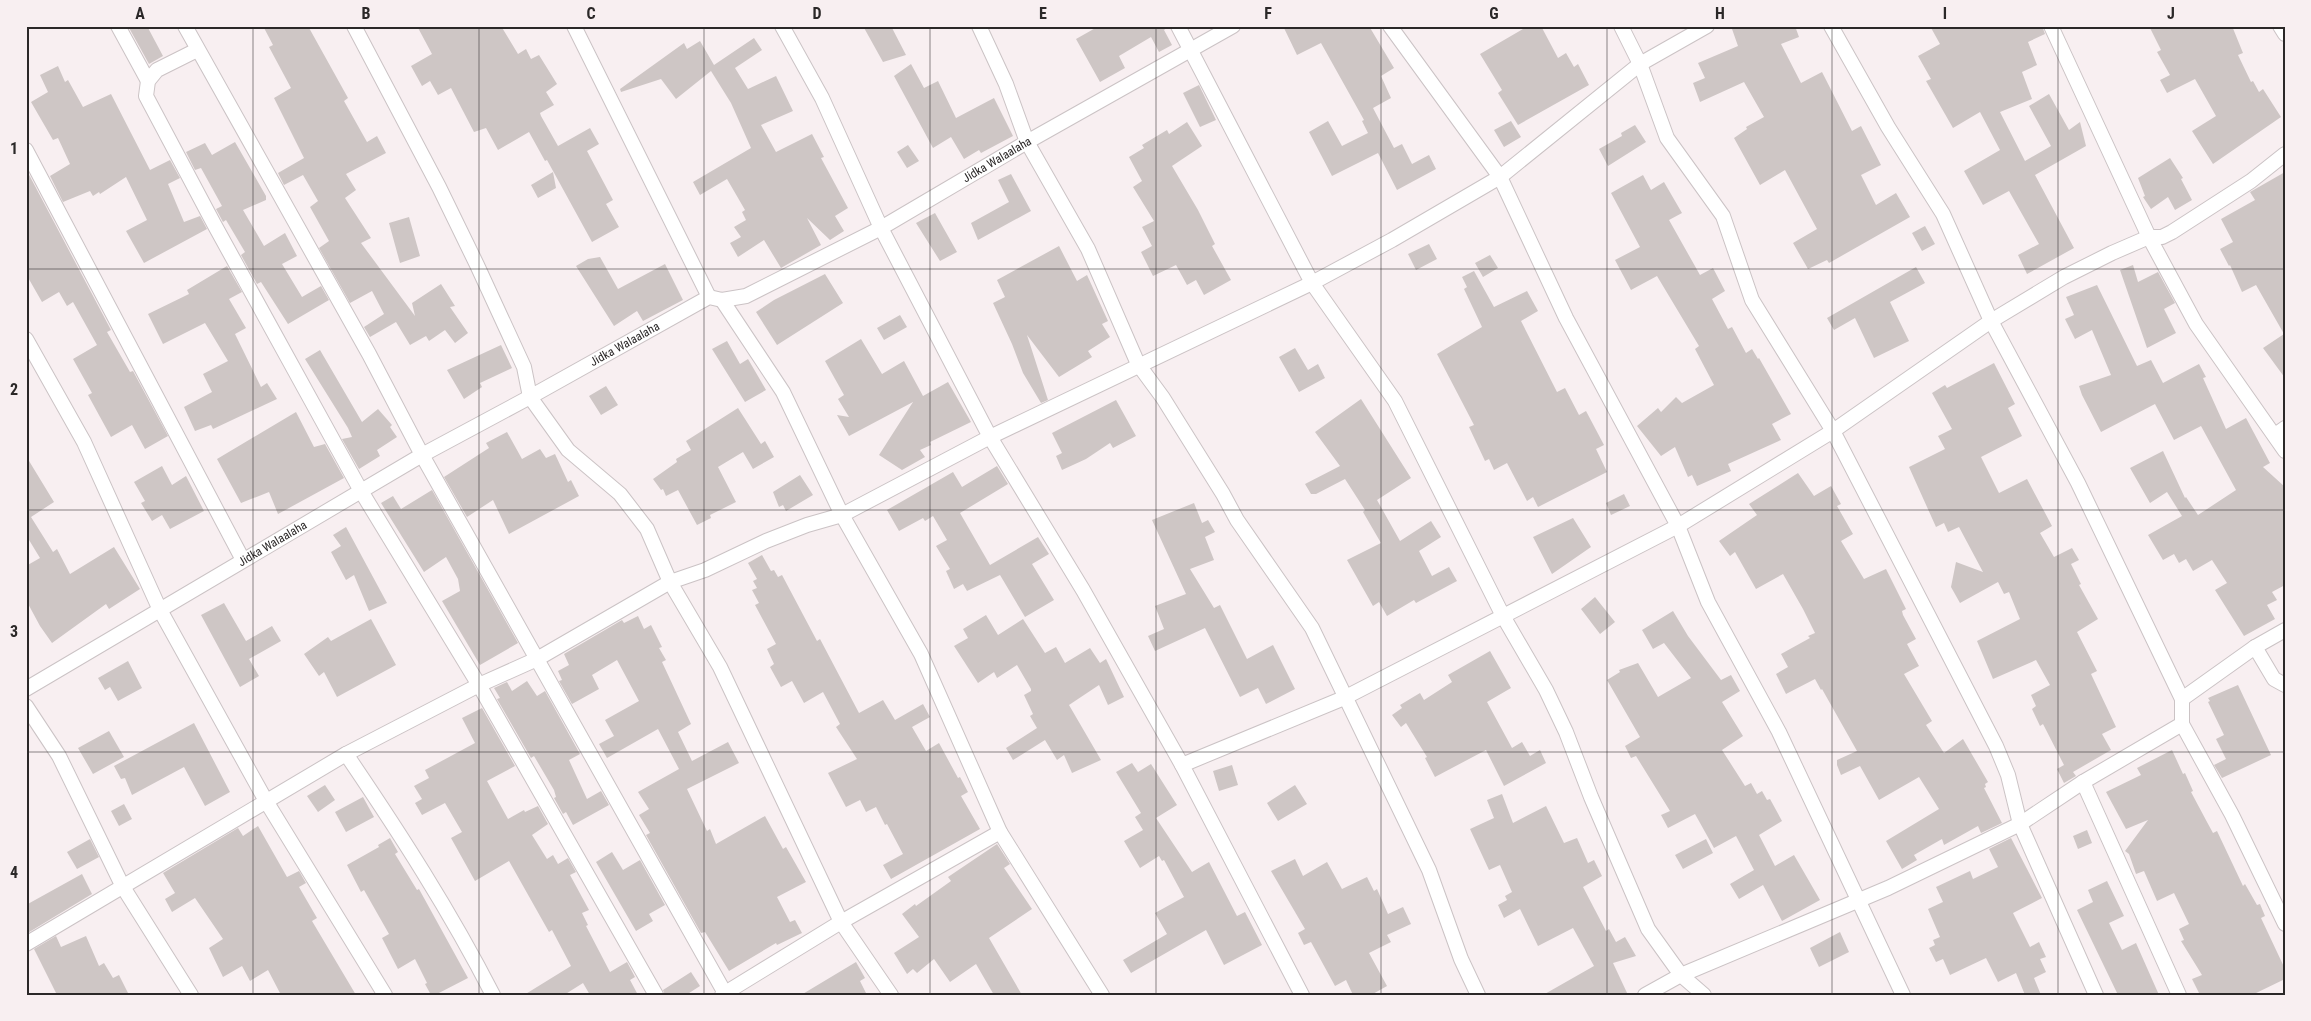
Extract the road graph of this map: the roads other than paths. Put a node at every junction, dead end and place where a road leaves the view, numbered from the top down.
1 (118, 26) edge
2 (185, 26) edge
3 (354, 26) edge
4 (574, 26) edge
5 (782, 26) edge
6 (979, 26) edge
7 (1178, 26) edge
8 (1233, 26) edge
9 (1390, 26) edge
10 (1620, 26) edge
11 (1708, 26) edge
12 (1831, 26) edge
13 (2051, 26) edge
14 (2280, 26) edge
15 (2285, 34) edge
16 (197, 50) junction
17 (1189, 51) junction
18 (1640, 64) junction
19 (148, 81) junction
20 (1027, 142) junction
21 (26, 150) edge
22 (2285, 154) edge
23 (31, 167) edge
24 (1500, 177) junction
25 (881, 228) junction
26 (2149, 237) junction
27 (1312, 283) junction
28 (715, 298) junction
29 (1991, 321) junction
30 (26, 340) edge
31 (1138, 364) junction
32 (530, 397) junction
33 (1833, 431) junction
34 (2280, 431) edge
35 (990, 437) junction
36 (2285, 450) edge
37 (422, 456) junction
38 (361, 491) junction
39 (842, 515) junction
40 (1678, 526) junction
41 (242, 560) junction
42 (670, 582) junction
43 (160, 610) junction
44 (1504, 616) junction
45 (2285, 630) edge
46 (2255, 647) junction
47 (537, 659) junction
48 (479, 684) junction
49 (2285, 685) edge
50 (26, 689) edge
51 (1344, 698) junction
52 (2182, 699) junction
53 (26, 706) edge
54 (2182, 724) junction
55 (346, 754) junction
56 (1182, 765) junction
57 (2083, 782) junction
58 (266, 801) junction
59 (2020, 824) junction
60 (1000, 832) junction
61 (123, 887) junction
62 (1858, 900) junction
63 (841, 922) junction
64 (2285, 924) edge
65 (26, 944) edge
66 (1680, 975) junction
67 (724, 994) edge
68 (191, 995) edge
69 (385, 995) edge
70 (493, 995) edge
71 (656, 995) edge
72 (891, 995) edge
73 (1102, 995) edge
74 (1302, 995) edge
75 (1478, 995) edge
76 (1645, 995) edge
77 (1704, 995) edge
78 (1903, 995) edge
79 (2096, 995) edge
80 (2179, 995) edge

1 - 19 street
2 - 16 street
3 - 32 street
4 - 28 street
5 - 25 street
6 - 20 street
7 - 17 street
8 - 17 street, Jidka Walaalaha
9 - 24 street
10 - 18 street
11 - 18 street
12 - 29 street
13 - 26 street
14 - 15 street
16 - 19 street
16 - 37 street
17 - 20 street, Jidka Walaalaha
17 - 27 street
18 - 24 street
18 - 33 street
19 - 38 street
20 - 25 street, Jidka Walaalaha
20 - 31 street
21 - 23 street
22 - 26 street
23 - 41 street
24 - 27 street
24 - 40 street
25 - 28 street, Jidka Walaalaha
25 - 35 street
26 - 29 street
26 - 34 street
27 - 31 street
27 - 44 street
28 - 32 street, Jidka Walaalaha
28 - 39 street
29 - 33 street
29 - 52 street
30 - 43 street
31 - 35 street
31 - 51 street
32 - 37 street, Jidka Walaalaha
32 - 42 street
33 - 40 street
33 - 59 street
34 - 36 street
35 - 39 street
35 - 56 street
37 - 38 street, Jidka Walaalaha
37 - 47 street
38 - 41 street, Jidka Walaalaha
38 - 48 street
39 - 42 street
39 - 60 street
40 - 44 street
40 - 62 street
41 - 43 street, Jidka Walaalaha
42 - 47 street
42 - 63 street
43 - 50 street, Jidka Walaalaha
43 - 58 street
44 - 51 street
44 - 66 street
45 - 46 street
46 - 49 street
46 - 52 street
47 - 48 street
47 - 67 street
48 - 55 street
48 - 71 street
51 - 56 street
51 - 75 street
52 - 54 street
53 - 61 street
54 - 57 street
54 - 64 street
55 - 58 street
55 - 70 street
56 - 74 street
57 - 59 street
57 - 80 street
58 - 61 street
58 - 69 street
59 - 62 street
59 - 79 street
60 - 63 street
60 - 73 street
61 - 65 street
61 - 68 street
62 - 66 street
62 - 78 street
63 - 67 street
63 - 72 street
66 - 76 street
66 - 77 street

